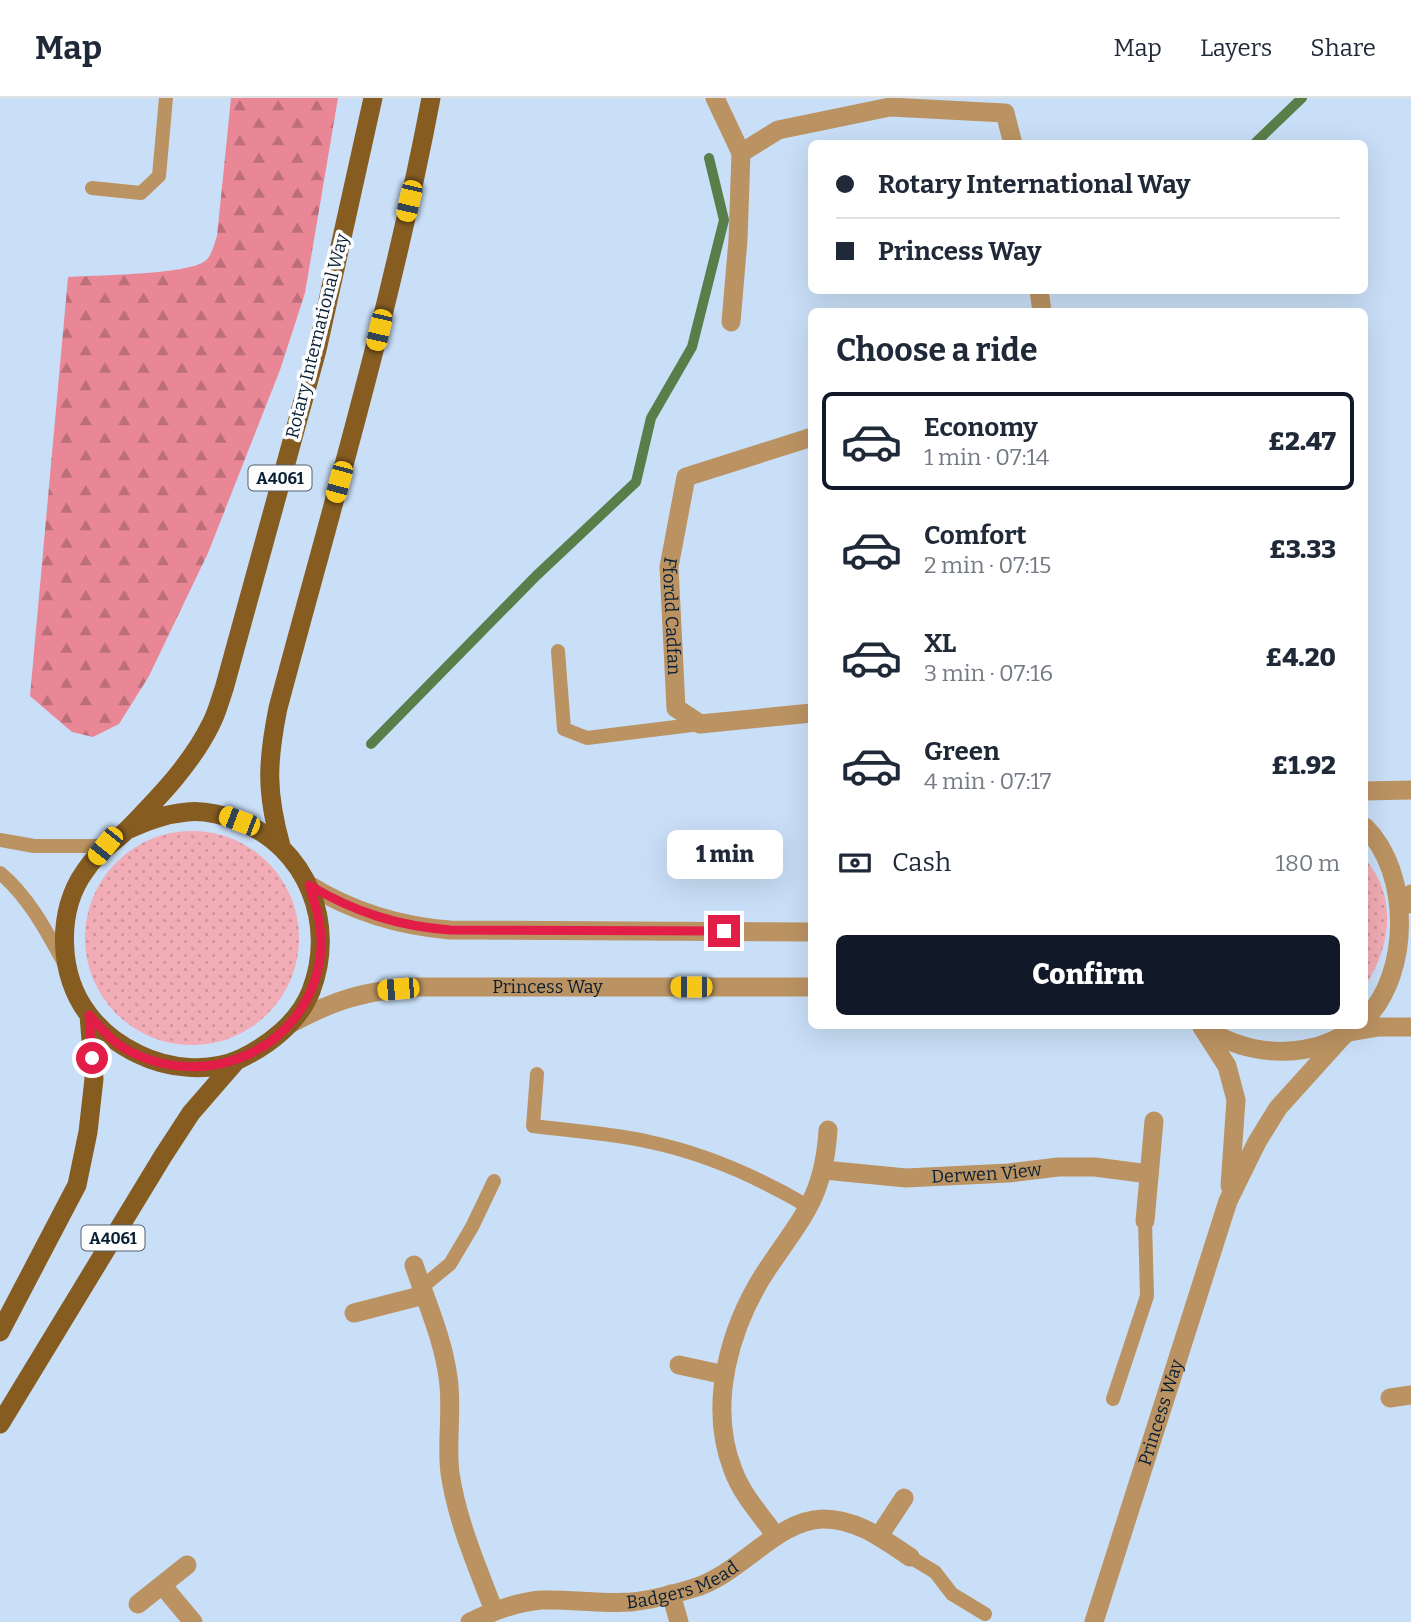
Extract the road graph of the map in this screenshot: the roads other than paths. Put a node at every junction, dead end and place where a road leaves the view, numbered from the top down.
1 (166, 98) edge
2 (373, 98) edge
3 (431, 98) edge
4 (715, 98) edge
5 (1003, 105) edge
6 (1012, 140) edge
7 (741, 153) junction
8 (92, 188) dead end
9 (731, 322) dead end
10 (808, 438) edge
11 (558, 650) dead end
12 (808, 713) edge
13 (700, 724) junction
14 (1411, 790) edge
15 (1368, 791) edge
16 (127, 830) junction
17 (1368, 830) edge
18 (0, 840) edge
19 (105, 846) junction
20 (281, 846) junction
21 (0, 873) edge
22 (309, 885) junction
23 (1409, 904) edge
24 (808, 932) edge
25 (68, 971) junction
26 (808, 987) edge
27 (89, 1015) junction
28 (1368, 1017) edge
29 (290, 1024) junction
30 (1411, 1027) edge
31 (1368, 1028) edge
32 (1203, 1029) edge
33 (1206, 1029) edge
34 (1349, 1031) edge
35 (237, 1060) junction
36 (537, 1074) dead end
37 (1154, 1121) dead end
38 (828, 1130) dead end
39 (824, 1170) junction
40 (1149, 1174) junction
41 (494, 1181) dead end
42 (1228, 1200) junction
43 (809, 1207) junction
44 (1145, 1221) joint
45 (414, 1265) dead end
46 (423, 1291) junction
47 (354, 1313) dead end
48 (0, 1332) edge
49 (678, 1365) dead end
50 (725, 1375) junction
51 (1411, 1395) edge
52 (1390, 1398) dead end
53 (1113, 1399) dead end
54 (0, 1424) edge
55 (904, 1498) dead end
56 (776, 1536) junction
57 (878, 1536) junction
58 (910, 1557) joint
59 (187, 1565) dead end
60 (162, 1586) junction
61 (671, 1594) junction
62 (138, 1604) dead end
63 (494, 1611) junction
64 (985, 1614) dead end
65 (193, 1622) edge
66 (470, 1622) edge
67 (680, 1622) edge
68 (1094, 1622) edge

1 - 8 lane
2 - 16 main road, Rotary International Way / A4061
3 - 20 main road, A4061
4 - 7 street
5 - 6 street
5 - 7 street
7 - 9 street
10 - 13 street, Ffordd Cadfan
11 - 13 lane
12 - 13 street
14 - 15 street
16 - 19 main road, A4061
16 - 20 main road, A4061
17 - 23 street
18 - 19 lane
19 - 25 main road, A4061
20 - 22 main road, A4061
21 - 25 lane
22 - 24 street
22 - 29 main road, A4061
23 - 28 street
25 - 27 main road, A4061
26 - 29 street, Princess Way
27 - 35 main road, A4061
27 - 48 main road, A4061
29 - 35 main road, A4061
30 - 31 street
32 - 42 street, Princess Way
33 - 34 street, Princess Way
34 - 42 street, Princess Way
35 - 54 main road, A4061
36 - 43 lane
37 - 40 street
38 - 39 street
39 - 40 street, Derwen View
39 - 43 street
40 - 44 street
41 - 46 lane
42 - 68 street, Princess Way
43 - 50 street
44 - 53 lane
45 - 46 street
46 - 47 street
46 - 63 street
49 - 50 street
50 - 56 street
51 - 52 street
55 - 57 street
56 - 57 street, Badgers Mead
56 - 61 street, Badgers Mead
57 - 58 street, Badgers Mead
58 - 64 lane
59 - 60 street
60 - 62 street
60 - 65 street
61 - 63 street, Badgers Mead
61 - 67 street
63 - 66 street, Badgers Mead

